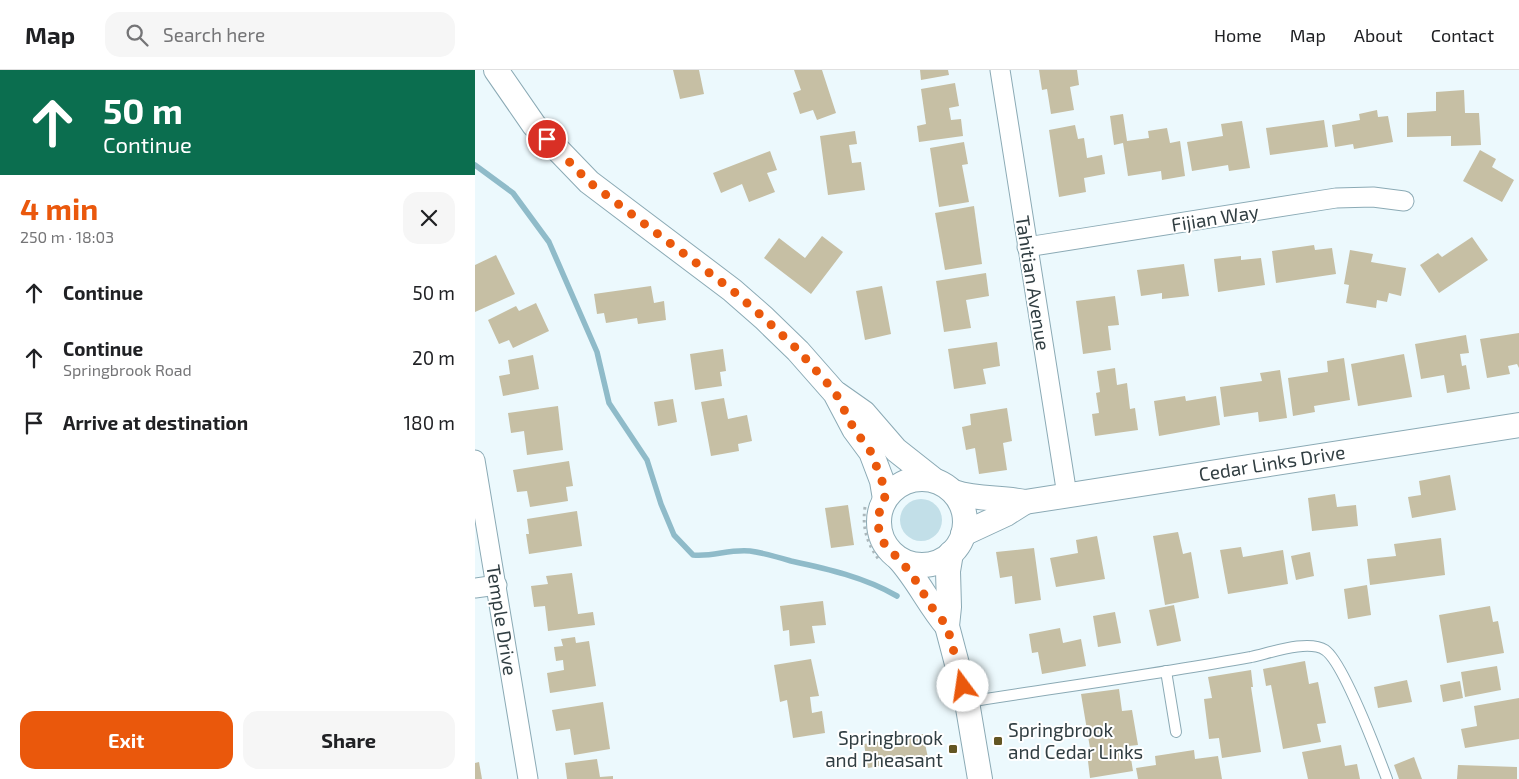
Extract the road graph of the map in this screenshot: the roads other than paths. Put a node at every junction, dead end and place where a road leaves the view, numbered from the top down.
1 (496, 70) edge
2 (1000, 70) edge
3 (1404, 201) dead end
4 (1027, 247) junction
5 (835, 392) junction
6 (1519, 425) edge
7 (475, 460) edge
8 (944, 486) junction
9 (1067, 495) junction
10 (875, 502) junction
11 (1025, 502) junction
12 (957, 544) junction
13 (892, 562) junction
14 (497, 585) junction
15 (475, 588) edge
16 (947, 626) junction
17 (1166, 671) junction
18 (967, 702) junction
19 (1176, 732) dead end
20 (528, 779) edge
21 (980, 779) edge
22 (1387, 779) edge

1 - 5 street
2 - 4 street, Tahitian Avenue
3 - 4 street, Fijian Way
4 - 9 street, Tahitian Avenue
5 - 8 street
5 - 10 street
6 - 9 street, Cedar Links Drive
7 - 14 street, Temple Drive
8 - 10 street
8 - 11 street, Cedar Links Drive
8 - 12 street
9 - 11 street, Cedar Links Drive
10 - 13 street
11 - 12 street, Cedar Links Drive
12 - 13 street
12 - 16 street
13 - 16 street
14 - 15 street
14 - 20 street, Temple Drive
16 - 18 street
17 - 18 lane
17 - 19 lane
17 - 22 lane
18 - 21 street

